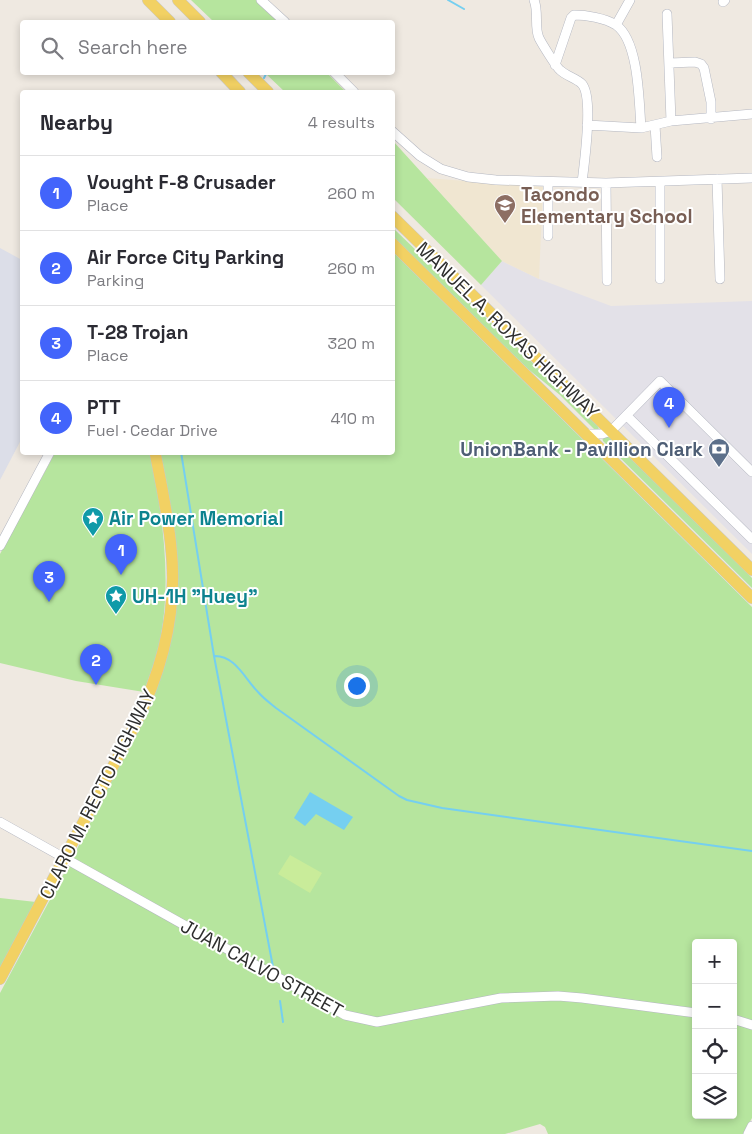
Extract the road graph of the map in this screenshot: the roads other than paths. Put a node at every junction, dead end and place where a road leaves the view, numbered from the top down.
1 (148, 0) edge
2 (261, 0) edge
3 (534, 0) edge
4 (630, 0) edge
5 (180, 2) edge
6 (667, 14) dead end
7 (168, 20) edge
8 (170, 20) edge
9 (198, 20) edge
10 (283, 20) edge
11 (616, 25) junction
12 (670, 63) junction
13 (556, 65) junction
14 (223, 75) edge
15 (224, 75) edge
16 (248, 75) edge
17 (250, 75) edge
18 (337, 75) edge
19 (226, 90) edge
20 (238, 90) edge
21 (241, 90) edge
22 (266, 90) edge
23 (352, 90) edge
24 (752, 114) edge
25 (711, 119) junction
26 (671, 121) junction
27 (587, 125) junction
28 (654, 125) junction
29 (641, 128) junction
30 (395, 134) edge
31 (657, 157) dead end
32 (752, 178) edge
33 (717, 179) junction
34 (548, 182) junction
35 (660, 182) junction
36 (582, 183) junction
37 (606, 183) junction
38 (395, 219) edge
39 (548, 236) dead end
40 (395, 246) edge
41 (660, 279) dead end
42 (720, 279) dead end
43 (607, 281) dead end
44 (627, 416) junction
45 (611, 431) junction
46 (586, 434) junction
47 (48, 455) edge
48 (155, 455) edge
49 (752, 472) edge
50 (752, 538) edge
51 (0, 546) edge
52 (752, 570) edge
53 (752, 598) edge
54 (0, 822) edge
55 (65, 858) junction
56 (0, 979) edge
57 (692, 1012) edge
58 (737, 1020) edge
59 (752, 1025) edge
60 (752, 1126) edge
61 (748, 1134) edge

1 - 7 main road
2 - 10 street
3 - 13 street
4 - 11 street
5 - 8 main road
5 - 9 main road
6 - 12 street
11 - 13 street
11 - 29 street
12 - 25 street
12 - 26 street
13 - 27 street
14 - 19 main road
15 - 20 main road
16 - 21 main road
17 - 22 main road
18 - 23 street
24 - 25 street
25 - 26 street
26 - 28 street
27 - 29 street
27 - 36 street
28 - 29 street
28 - 31 street
30 - 34 street
32 - 33 street
33 - 35 street
33 - 42 street
34 - 36 street
34 - 39 street
35 - 37 street
35 - 41 street
36 - 37 street
37 - 43 street
38 - 45 main road, MANUEL A. ROXAS HIGHWAY
40 - 46 main road, MANUEL A. ROXAS HIGHWAY
44 - 45 street
44 - 49 street
44 - 50 street
45 - 46 street
45 - 52 main road, MANUEL A. ROXAS HIGHWAY
46 - 53 main road, MANUEL A. ROXAS HIGHWAY
47 - 51 street
48 - 55 main road, CLARO M. RECTO HIGHWAY
54 - 55 street, JUAN CALVO STREET
55 - 56 main road, CLARO M. RECTO HIGHWAY
55 - 57 street, JUAN CALVO STREET
58 - 59 street
60 - 61 street

